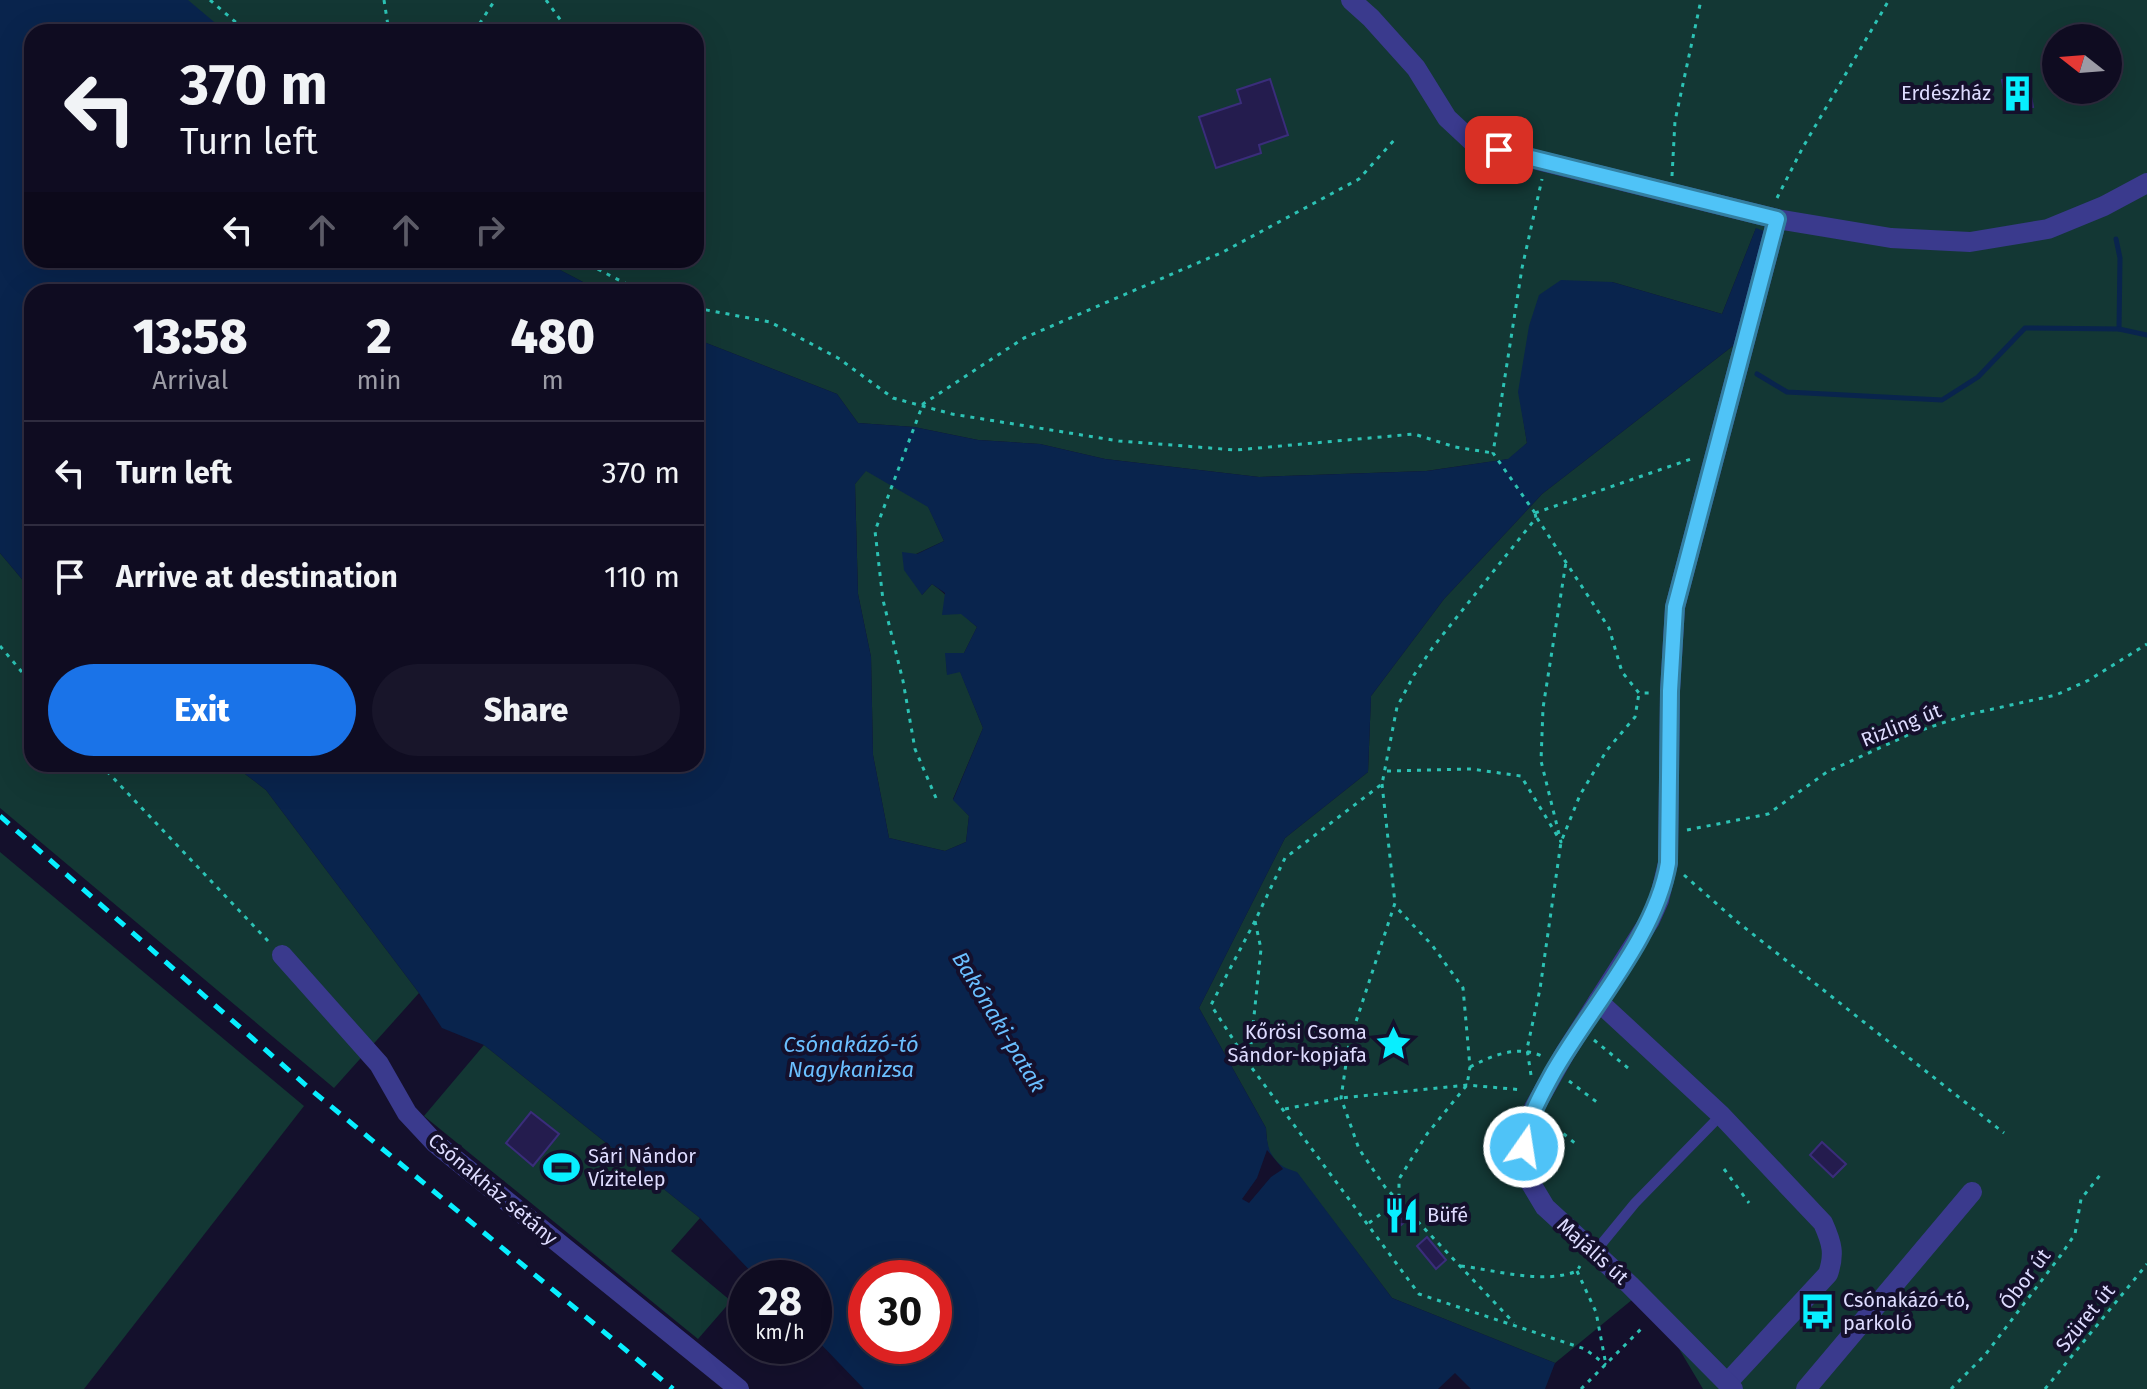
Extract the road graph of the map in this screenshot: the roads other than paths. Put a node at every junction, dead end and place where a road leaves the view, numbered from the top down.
1 (1351, 0) edge
2 (2147, 183) edge
3 (1777, 219) junction
4 (282, 955) road end
5 (1598, 1001) junction
6 (1721, 1115) junction
7 (1972, 1192) dead end
8 (1594, 1253) junction
9 (1731, 1386) edge
10 (739, 1389) edge
11 (1806, 1389) edge

1 - 3 street
2 - 3 street
3 - 5 street, Majális út
4 - 10 street, Csónakház sétány
5 - 6 street
5 - 8 street, Majális út
6 - 8 lane
6 - 9 street
7 - 11 street
8 - 9 street, Majális út

